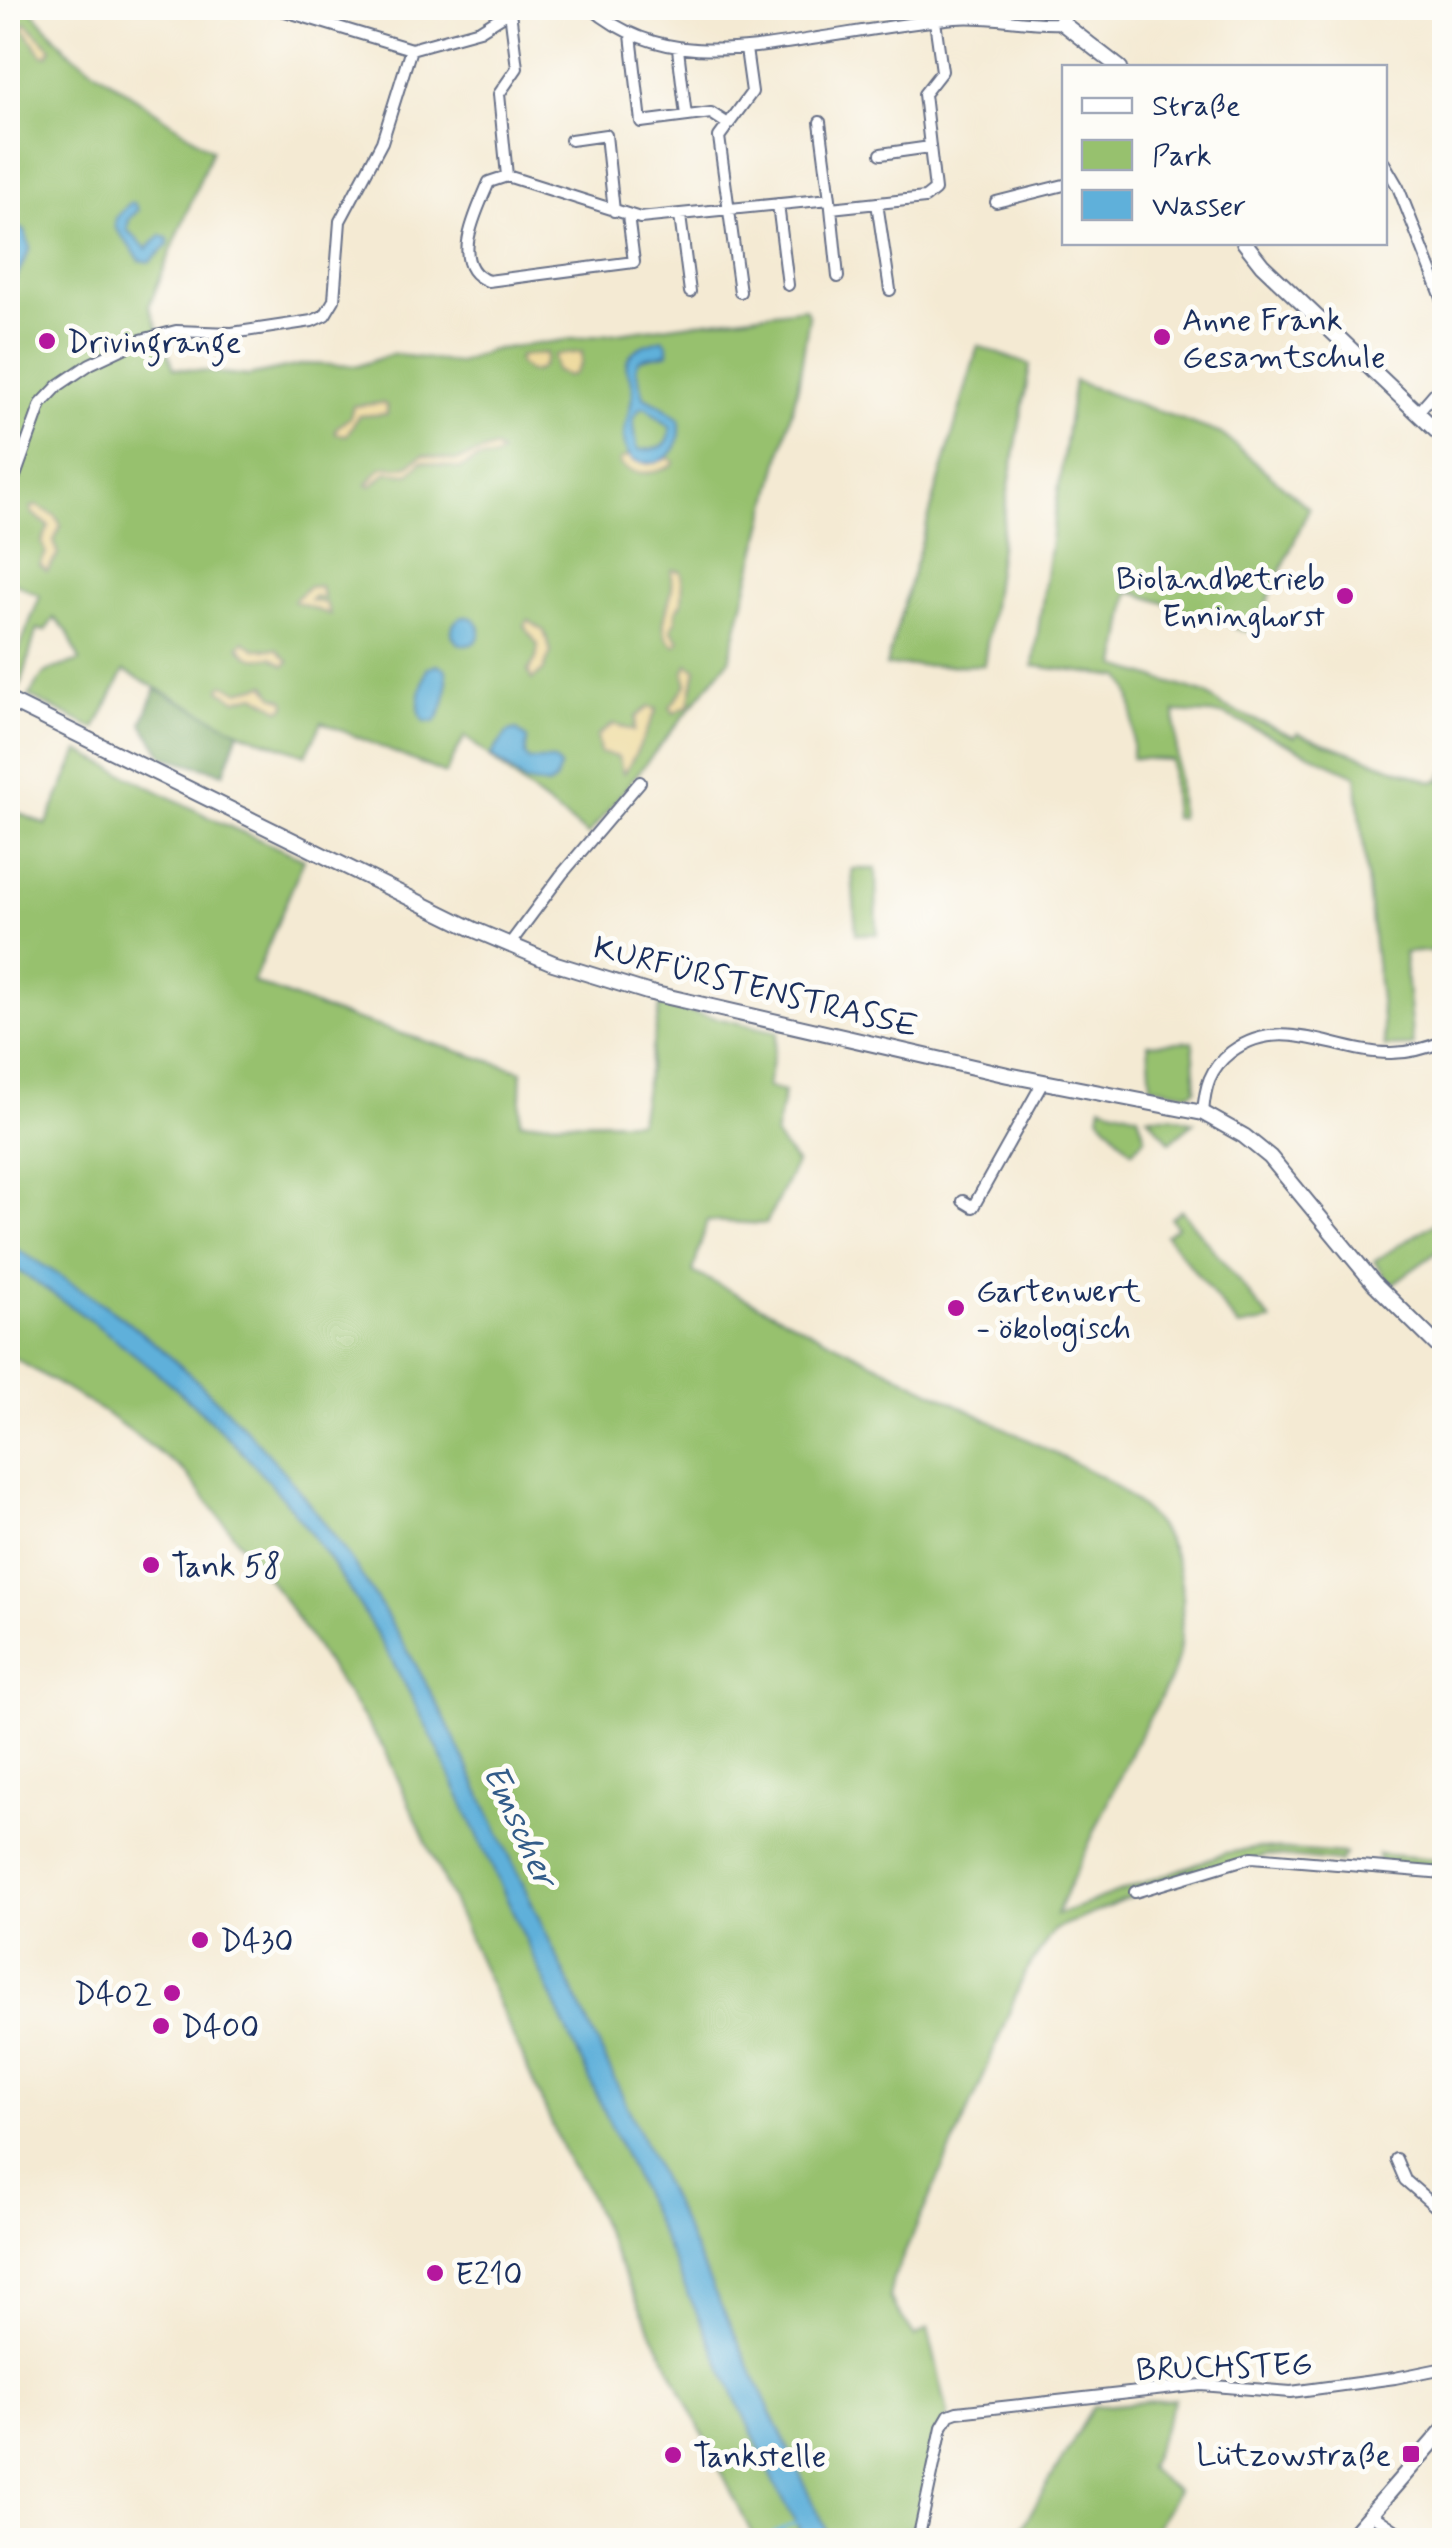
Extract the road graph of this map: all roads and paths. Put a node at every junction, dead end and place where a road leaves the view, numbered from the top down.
1 (275, 8) edge
2 (592, 8) edge
3 (512, 9) edge
4 (1064, 15) edge
5 (935, 21) junction
6 (631, 35) junction
7 (411, 49) junction
8 (678, 49) junction
9 (746, 49) junction
10 (1117, 65) edge
11 (686, 116) junction
12 (820, 122) dead end
13 (728, 124) junction
14 (571, 140) dead end
15 (930, 147) junction
16 (881, 154) dead end
17 (1387, 170) edge
18 (507, 176) junction
19 (1062, 186) edge
20 (996, 202) dead end
21 (830, 203) junction
22 (877, 203) junction
23 (778, 204) junction
24 (614, 210) junction
25 (729, 210) junction
26 (628, 215) junction
27 (680, 216) junction
28 (1246, 245) edge
29 (838, 277) dead end
30 (788, 286) dead end
31 (890, 290) dead end
32 (690, 292) dead end
33 (740, 292) dead end
34 (1444, 303) edge
35 (1444, 382) edge
36 (1417, 413) junction
37 (1444, 438) edge
38 (8, 496) edge
39 (8, 700) edge
40 (640, 782) dead end
41 (509, 945) junction
42 (1444, 1040) edge
43 (1043, 1082) junction
44 (1203, 1113) junction
45 (964, 1201) dead end
46 (1444, 1352) edge
47 (1444, 1873) edge
48 (1135, 1892) dead end
49 (1396, 2160) dead end
50 (1444, 2214) edge
51 (1444, 2368) edge
52 (1444, 2429) edge
53 (1371, 2514) junction
54 (918, 2540) edge
55 (1348, 2540) edge
56 (1410, 2540) edge

1 - 7 street
2 - 6 street
3 - 7 street
3 - 18 street
4 - 5 street
4 - 10 main road
5 - 9 street
5 - 15 street
6 - 8 street
6 - 11 street
7 - 38 street
8 - 9 street
8 - 11 street
9 - 13 street
11 - 13 street
12 - 21 street
13 - 25 street
14 - 24 street
15 - 16 street
15 - 22 street
17 - 34 street
18 - 24 street
18 - 26 street
19 - 20 street
21 - 22 street
21 - 23 street
21 - 29 street
22 - 31 street
23 - 25 street
23 - 30 street
24 - 26 street
25 - 27 street
25 - 33 street
26 - 27 street
27 - 32 street
28 - 36 main road
35 - 36 street
36 - 37 main road
39 - 41 main road, KURFÜRSTENSTRASSE
40 - 41 street
41 - 43 main road, KURFÜRSTENSTRASSE
42 - 44 street
43 - 44 main road, KURFÜRSTENSTRASSE
43 - 45 street
44 - 46 main road, KURFÜRSTENSTRASSE
47 - 48 street
49 - 50 street
51 - 54 street, BRUCHSTEG
52 - 53 main road
53 - 55 main road
53 - 56 street

